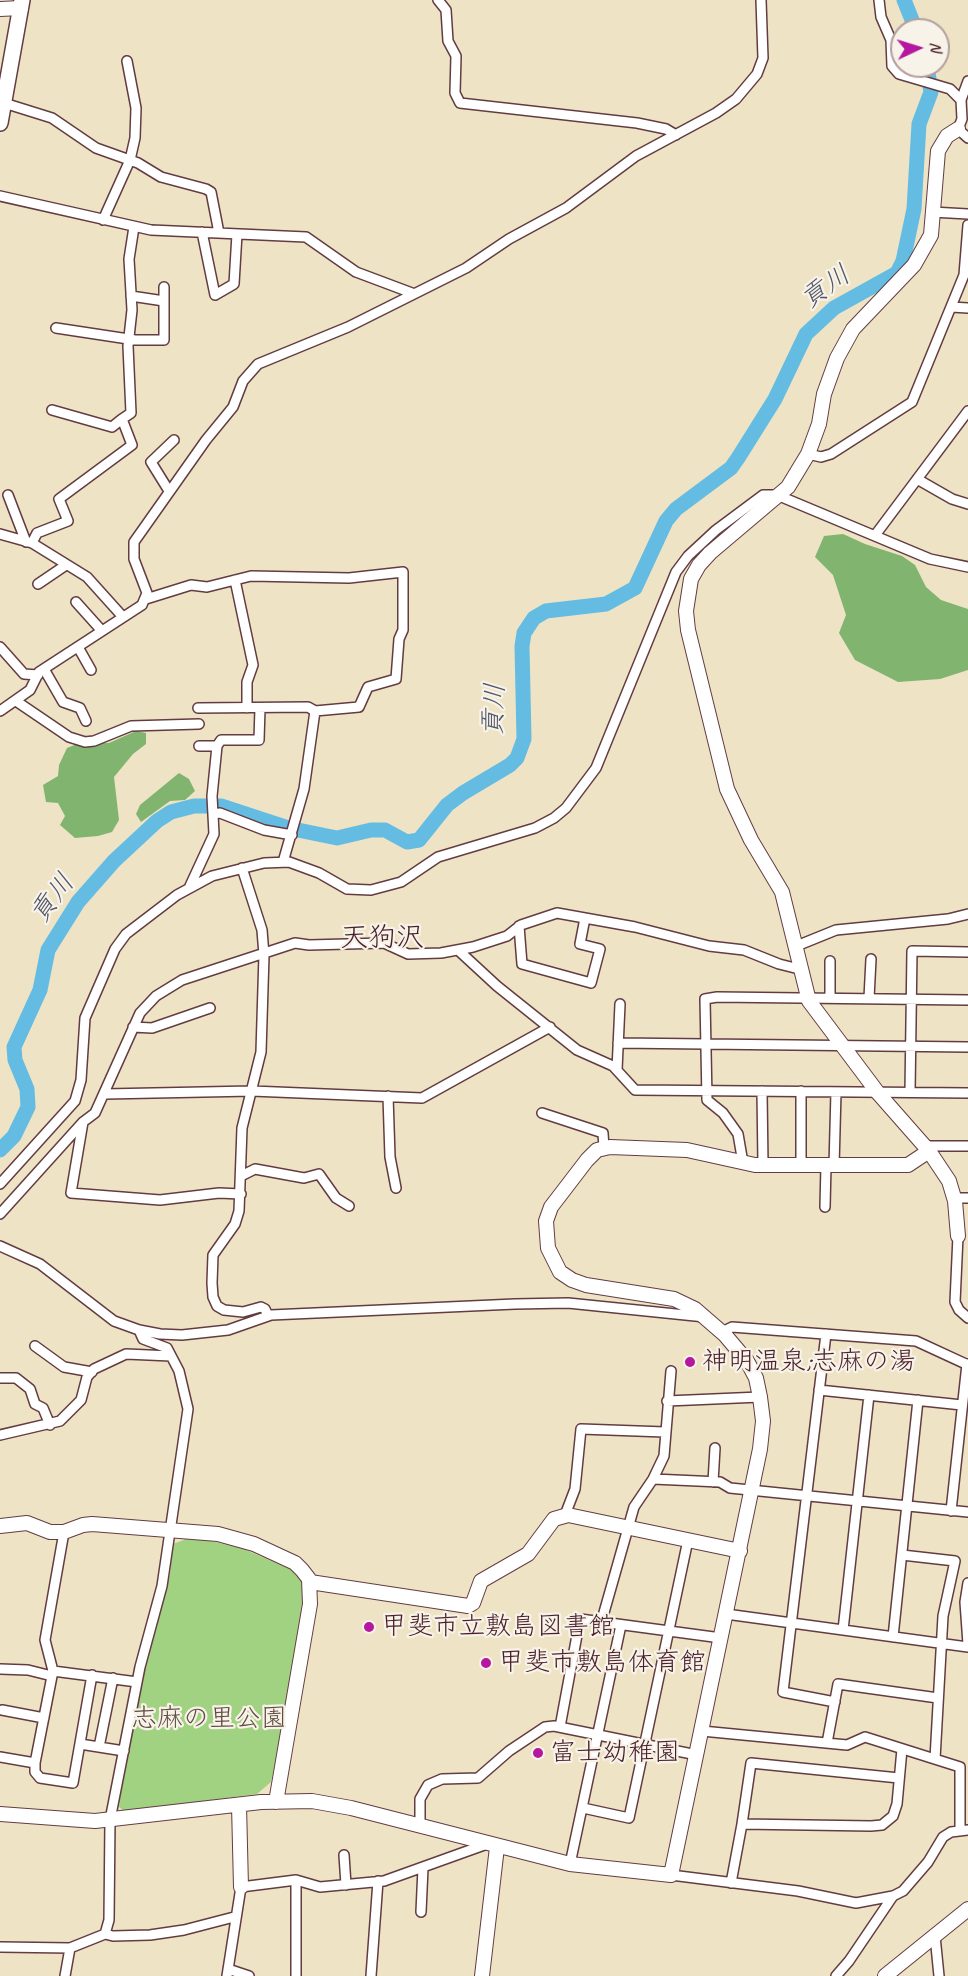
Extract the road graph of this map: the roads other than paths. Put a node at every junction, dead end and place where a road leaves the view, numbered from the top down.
1 (438, 0) edge
2 (761, 0) edge
3 (879, 0) edge
4 (21, 4) edge
5 (0, 9) edge
6 (127, 61) dead end
7 (968, 81) edge
8 (961, 100) junction
9 (4, 103) junction
10 (0, 123) edge
11 (963, 133) edge
12 (676, 135) junction
13 (130, 160) junction
14 (0, 196) edge
15 (932, 212) junction
16 (968, 214) edge
17 (103, 220) junction
18 (968, 225) edge
19 (134, 227) junction
20 (202, 232) junction
21 (219, 233) junction
22 (237, 234) junction
23 (164, 286) dead end
24 (412, 293) junction
25 (131, 296) junction
26 (164, 301) junction
27 (951, 307) junction
28 (968, 308) edge
29 (56, 328) dead end
30 (129, 339) junction
31 (52, 410) dead end
32 (968, 411) edge
33 (122, 419) junction
34 (174, 440) dead end
35 (808, 454) junction
36 (917, 479) junction
37 (169, 491) junction
38 (8, 495) dead end
39 (777, 495) junction
40 (968, 504) edge
41 (0, 534) edge
42 (876, 534) junction
43 (29, 543) junction
44 (66, 565) junction
45 (968, 567) edge
46 (235, 580) junction
47 (38, 584) dead end
48 (146, 599) junction
49 (76, 602) dead end
50 (123, 617) junction
51 (102, 631) junction
52 (78, 646) junction
53 (0, 647) edge
54 (91, 670) dead end
55 (41, 672) junction
56 (16, 701) junction
57 (198, 708) dead end
58 (247, 708) junction
59 (260, 708) junction
60 (0, 711) edge
61 (315, 711) junction
62 (86, 722) dead end
63 (199, 724) dead end
64 (199, 746) dead end
65 (217, 746) junction
66 (213, 812) junction
67 (292, 835) junction
68 (283, 862) junction
69 (242, 868) junction
70 (190, 886) junction
71 (968, 914) edge
72 (585, 918) junction
73 (519, 926) junction
74 (794, 947) junction
75 (458, 950) junction
76 (968, 952) edge
77 (264, 954) junction
78 (871, 959) dead end
79 (830, 961) dead end
80 (799, 969) junction
81 (808, 997) junction
82 (830, 998) junction
83 (869, 998) junction
84 (910, 999) junction
85 (968, 999) edge
86 (620, 1004) dead end
87 (210, 1008) dead end
88 (133, 1027) junction
89 (550, 1027) junction
90 (618, 1043) junction
91 (706, 1043) junction
92 (842, 1045) junction
93 (910, 1046) junction
94 (968, 1047) edge
95 (617, 1070) junction
96 (706, 1090) junction
97 (252, 1091) junction
98 (762, 1091) junction
99 (801, 1091) junction
100 (836, 1092) junction
101 (910, 1092) junction
102 (878, 1093) junction
103 (105, 1094) junction
104 (968, 1094) edge
105 (388, 1096) junction
106 (542, 1113) dead end
107 (83, 1122) junction
108 (968, 1146) edge
109 (604, 1148) junction
110 (927, 1149) junction
111 (743, 1163) junction
112 (763, 1165) junction
113 (801, 1165) junction
114 (830, 1166) junction
115 (241, 1176) junction
116 (0, 1184) edge
117 (396, 1188) dead end
118 (241, 1194) junction
119 (961, 1198) edge
120 (349, 1206) dead end
121 (825, 1207) dead end
122 (0, 1214) edge
123 (958, 1236) joint
124 (0, 1246) edge
125 (268, 1316) junction
126 (705, 1317) junction
127 (968, 1318) edge
128 (139, 1330) junction
129 (722, 1332) junction
130 (826, 1334) junction
131 (35, 1346) dead end
132 (171, 1356) junction
133 (967, 1364) edge
134 (671, 1371) dead end
135 (92, 1372) junction
136 (0, 1378) edge
137 (819, 1390) junction
138 (870, 1395) junction
139 (760, 1397) junction
140 (918, 1400) junction
141 (667, 1401) junction
142 (962, 1405) junction
143 (50, 1425) junction
144 (665, 1432) junction
145 (963, 1433) edge
146 (0, 1435) edge
147 (715, 1448) dead end
148 (653, 1479) junction
149 (713, 1482) junction
150 (752, 1490) junction
151 (807, 1496) junction
152 (857, 1501) junction
153 (907, 1506) junction
154 (951, 1511) junction
155 (968, 1512) edge
156 (565, 1515) junction
157 (0, 1526) edge
158 (628, 1528) junction
159 (168, 1529) junction
160 (64, 1532) junction
161 (688, 1540) junction
162 (740, 1551) junction
163 (902, 1555) junction
164 (309, 1582) junction
165 (968, 1583) edge
166 (726, 1614) junction
167 (601, 1623) junction
168 (792, 1623) junction
169 (621, 1625) junction
170 (843, 1630) junction
171 (669, 1631) junction
172 (893, 1637) junction
173 (721, 1638) junction
174 (942, 1644) junction
175 (968, 1646) edge
176 (0, 1669) edge
177 (53, 1674) junction
178 (92, 1675) junction
179 (113, 1678) junction
180 (138, 1682) junction
181 (938, 1698) junction
182 (835, 1702) junction
183 (2, 1710) dead end
184 (44, 1718) junction
185 (560, 1727) junction
186 (702, 1731) junction
187 (598, 1735) junction
188 (827, 1743) junction
189 (80, 1744) junction
190 (644, 1744) junction
191 (99, 1747) junction
192 (902, 1749) junction
193 (124, 1751) junction
194 (697, 1755) junction
195 (0, 1757) edge
196 (934, 1759) junction
197 (35, 1763) junction
198 (964, 1767) edge
199 (900, 1778) junction
200 (276, 1802) junction
201 (239, 1805) junction
202 (583, 1809) junction
203 (0, 1814) edge
204 (110, 1820) junction
205 (742, 1824) junction
206 (420, 1827) junction
207 (964, 1830) edge
208 (492, 1846) junction
209 (344, 1855) dead end
210 (570, 1864) junction
211 (423, 1868) junction
212 (671, 1875) junction
213 (296, 1880) junction
214 (378, 1881) junction
215 (731, 1883) junction
216 (346, 1885) junction
217 (241, 1887) junction
218 (894, 1896) junction
219 (968, 1909) edge
220 (421, 1912) dead end
221 (234, 1917) junction
222 (105, 1934) junction
223 (935, 1936) junction
224 (0, 1947) edge
225 (70, 1948) junction
226 (227, 1972) edge
227 (65, 1976) edge
228 (249, 1976) edge
229 (296, 1976) edge
230 (371, 1976) edge
231 (482, 1976) edge
232 (836, 1976) edge
233 (885, 1976) edge
234 (939, 1976) edge

1 - 12 street
2 - 12 street
3 - 8 street
4 - 5 street
4 - 9 main road
6 - 13 street
7 - 8 street
8 - 11 street
9 - 10 main road
9 - 13 street
11 - 15 street
12 - 24 street
13 - 17 street
13 - 21 street
14 - 17 street
15 - 16 street
15 - 35 street
17 - 19 street
18 - 27 street
19 - 20 street
19 - 25 street
20 - 21 street
20 - 22 street
21 - 22 street
22 - 24 street
23 - 26 street
24 - 37 street
25 - 26 street
25 - 30 street
26 - 30 street
27 - 28 street
27 - 35 street
29 - 30 street
30 - 33 street
31 - 33 street
32 - 36 street
33 - 43 street
34 - 37 street
35 - 39 street
36 - 40 street
36 - 42 street
37 - 48 street
38 - 43 street
39 - 42 street
39 - 68 street
39 - 74 street
41 - 43 street
42 - 45 street
43 - 44 street
44 - 47 street
44 - 50 street
46 - 48 street
46 - 58 street
46 - 61 street
48 - 50 street
49 - 51 street
50 - 51 street
51 - 52 street
52 - 54 street
52 - 55 street
53 - 55 street
55 - 56 street
55 - 62 street
56 - 60 street
56 - 63 street
57 - 58 street
58 - 59 street
59 - 61 street
59 - 65 street
61 - 67 street
64 - 65 street
65 - 66 street
66 - 67 street
66 - 70 street
67 - 68 street
68 - 69 street
69 - 70 street
69 - 77 street
70 - 116 street
71 - 74 street
72 - 73 street
72 - 73 street
72 - 80 street
73 - 75 street
74 - 80 street
75 - 77 street
75 - 89 street
76 - 84 street
77 - 88 street
77 - 97 street
78 - 83 street
79 - 82 street
80 - 81 street
81 - 82 street
81 - 91 street
81 - 92 street
82 - 83 street
83 - 84 street
84 - 85 street
84 - 93 street
86 - 90 street
87 - 88 street
88 - 103 street
89 - 95 street
89 - 105 street
90 - 91 street
90 - 95 street
91 - 92 street
91 - 96 street
92 - 93 street
92 - 102 street
93 - 94 street
93 - 101 street
95 - 96 street
96 - 98 street
96 - 111 street
97 - 103 street
97 - 105 street
97 - 115 street
98 - 99 street
98 - 112 street
99 - 100 street
99 - 113 street
100 - 102 street
100 - 114 street
101 - 102 street
101 - 104 street
102 - 110 street
103 - 107 street
105 - 117 street
106 - 109 street
107 - 118 street
107 - 122 street
108 - 110 street
109 - 111 street
109 - 126 street
110 - 114 street
110 - 119 street
111 - 112 street
112 - 113 street
113 - 114 street
114 - 121 street
115 - 118 street
115 - 120 street
118 - 125 street
119 - 123 street
123 - 127 street
124 - 128 street
125 - 126 street
125 - 128 street
126 - 129 street
128 - 132 street
129 - 130 street
129 - 139 street
130 - 133 street
130 - 137 street
131 - 135 street
132 - 135 street
132 - 159 street
133 - 142 street
134 - 141 street
135 - 143 street
136 - 143 street
137 - 138 street
137 - 151 street
138 - 140 street
138 - 152 street
139 - 141 street
139 - 150 street
140 - 142 street
140 - 153 street
141 - 144 street
142 - 145 street
143 - 146 street
144 - 148 street
144 - 156 street
145 - 154 street
147 - 149 street
148 - 149 street
148 - 158 street
149 - 150 street
150 - 151 street
150 - 162 street
151 - 152 street
151 - 168 street
152 - 153 street
152 - 170 street
153 - 154 street
153 - 163 street
154 - 155 street
156 - 158 street
156 - 164 street
157 - 160 street
158 - 161 street
158 - 167 street
159 - 160 street
159 - 164 street
159 - 180 street
160 - 177 street
161 - 162 street
161 - 171 street
162 - 166 street
163 - 172 street
163 - 174 street
164 - 200 street
165 - 175 street
166 - 168 street
166 - 173 street
167 - 169 street
167 - 185 street
168 - 170 street
168 - 182 street
169 - 171 street
169 - 187 street
170 - 172 street
171 - 173 street
171 - 190 street
172 - 174 street
173 - 186 street
174 - 175 street
174 - 181 street
176 - 177 street
177 - 178 street
177 - 184 street
178 - 179 street
178 - 189 street
179 - 180 street
179 - 191 street
180 - 193 street
181 - 182 street
181 - 196 street
182 - 188 street
183 - 184 street
184 - 197 street
185 - 187 street
185 - 206 street
186 - 188 street
186 - 194 street
187 - 190 street
187 - 202 street
188 - 192 street
189 - 191 street
189 - 197 street
190 - 194 street
190 - 202 street
191 - 193 street
192 - 196 street
192 - 199 street
193 - 204 street
194 - 212 street
195 - 197 street
196 - 198 street
198 - 207 street
199 - 205 street
199 - 205 street
200 - 201 street
200 - 206 street
201 - 204 street
201 - 217 street
202 - 210 street
203 - 204 street
204 - 222 street
205 - 215 street
206 - 208 street
207 - 218 street
208 - 210 street
208 - 211 street
208 - 231 street
209 - 216 street
210 - 212 street
211 - 214 street
211 - 220 street
212 - 215 street
213 - 216 street
213 - 217 street
213 - 229 street
214 - 216 street
214 - 230 street
215 - 218 street
217 - 221 street
218 - 232 street
219 - 223 street
221 - 222 street
221 - 226 street
222 - 225 street
223 - 233 street
223 - 234 street
224 - 225 street
225 - 227 street
226 - 228 street

